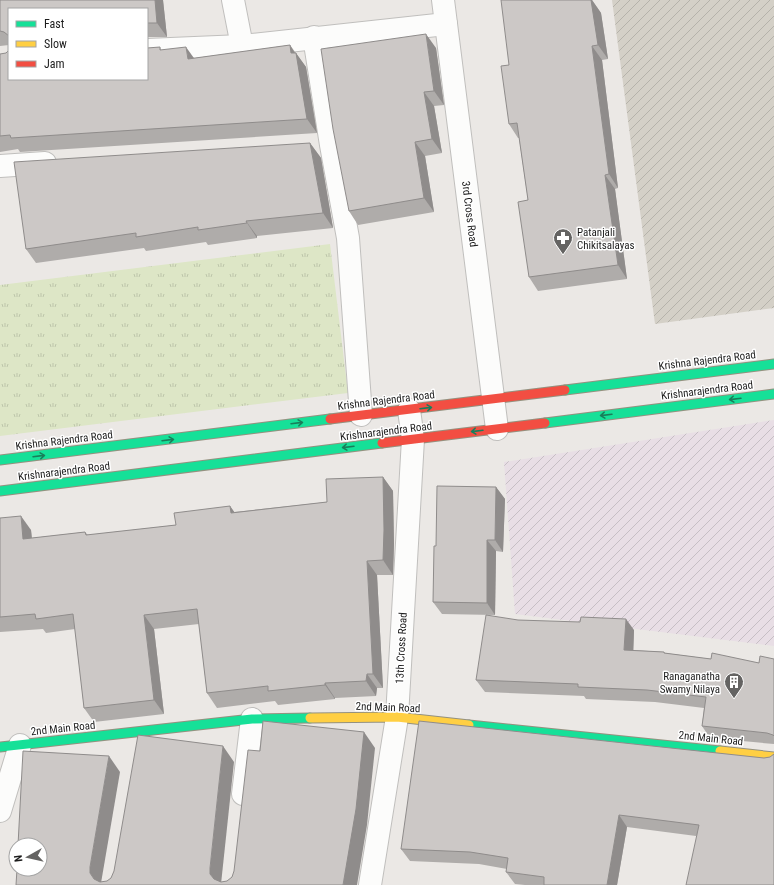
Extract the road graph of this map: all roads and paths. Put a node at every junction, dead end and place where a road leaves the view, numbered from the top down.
1 (232, 0) edge
2 (443, 0) edge
3 (446, 24) junction
4 (314, 37) junction
5 (242, 46) junction
6 (148, 50) edge
7 (331, 146) junction
8 (308, 147) edge
9 (63, 162) edge
10 (0, 166) edge
11 (774, 364) edge
12 (774, 394) edge
13 (493, 399) junction
14 (408, 410) junction
15 (361, 415) junction
16 (497, 429) junction
17 (413, 439) junction
18 (0, 460) edge
19 (0, 491) edge
20 (397, 717) junction
21 (252, 719) junction
22 (140, 732) junction
23 (10, 746) edge
24 (136, 755) edge
25 (774, 757) edge
26 (0, 811) edge
27 (241, 814) edge
28 (370, 885) edge

1 - 5 street
2 - 3 street, 3rd Cross Road
3 - 4 street
3 - 13 street, 3rd Cross Road
4 - 5 street
4 - 7 street
5 - 6 street
7 - 8 street
7 - 15 street
9 - 10 street
11 - 13 main road, Krishna Rajendra Road
12 -> 16 main road, Krishnarajendra Road
14 -> 13 main road, Krishna Rajendra Road
13 - 16 street, 3rd Cross Road
14 - 15 main road, Krishna Rajendra Road
14 - 17 street, 13th Cross Road
18 -> 15 main road, Krishna Rajendra Road
16 -> 17 main road, Krishnarajendra Road
17 -> 19 main road, Krishnarajendra Road
17 - 20 street, 13th Cross Road
20 - 21 main road, 2nd Main Road
20 - 25 main road, 2nd Main Road
20 - 28 street, 13th Cross Road
21 - 22 main road, 2nd Main Road
21 - 27 street
22 - 23 main road, 2nd Main Road
22 - 24 street
23 - 26 street

